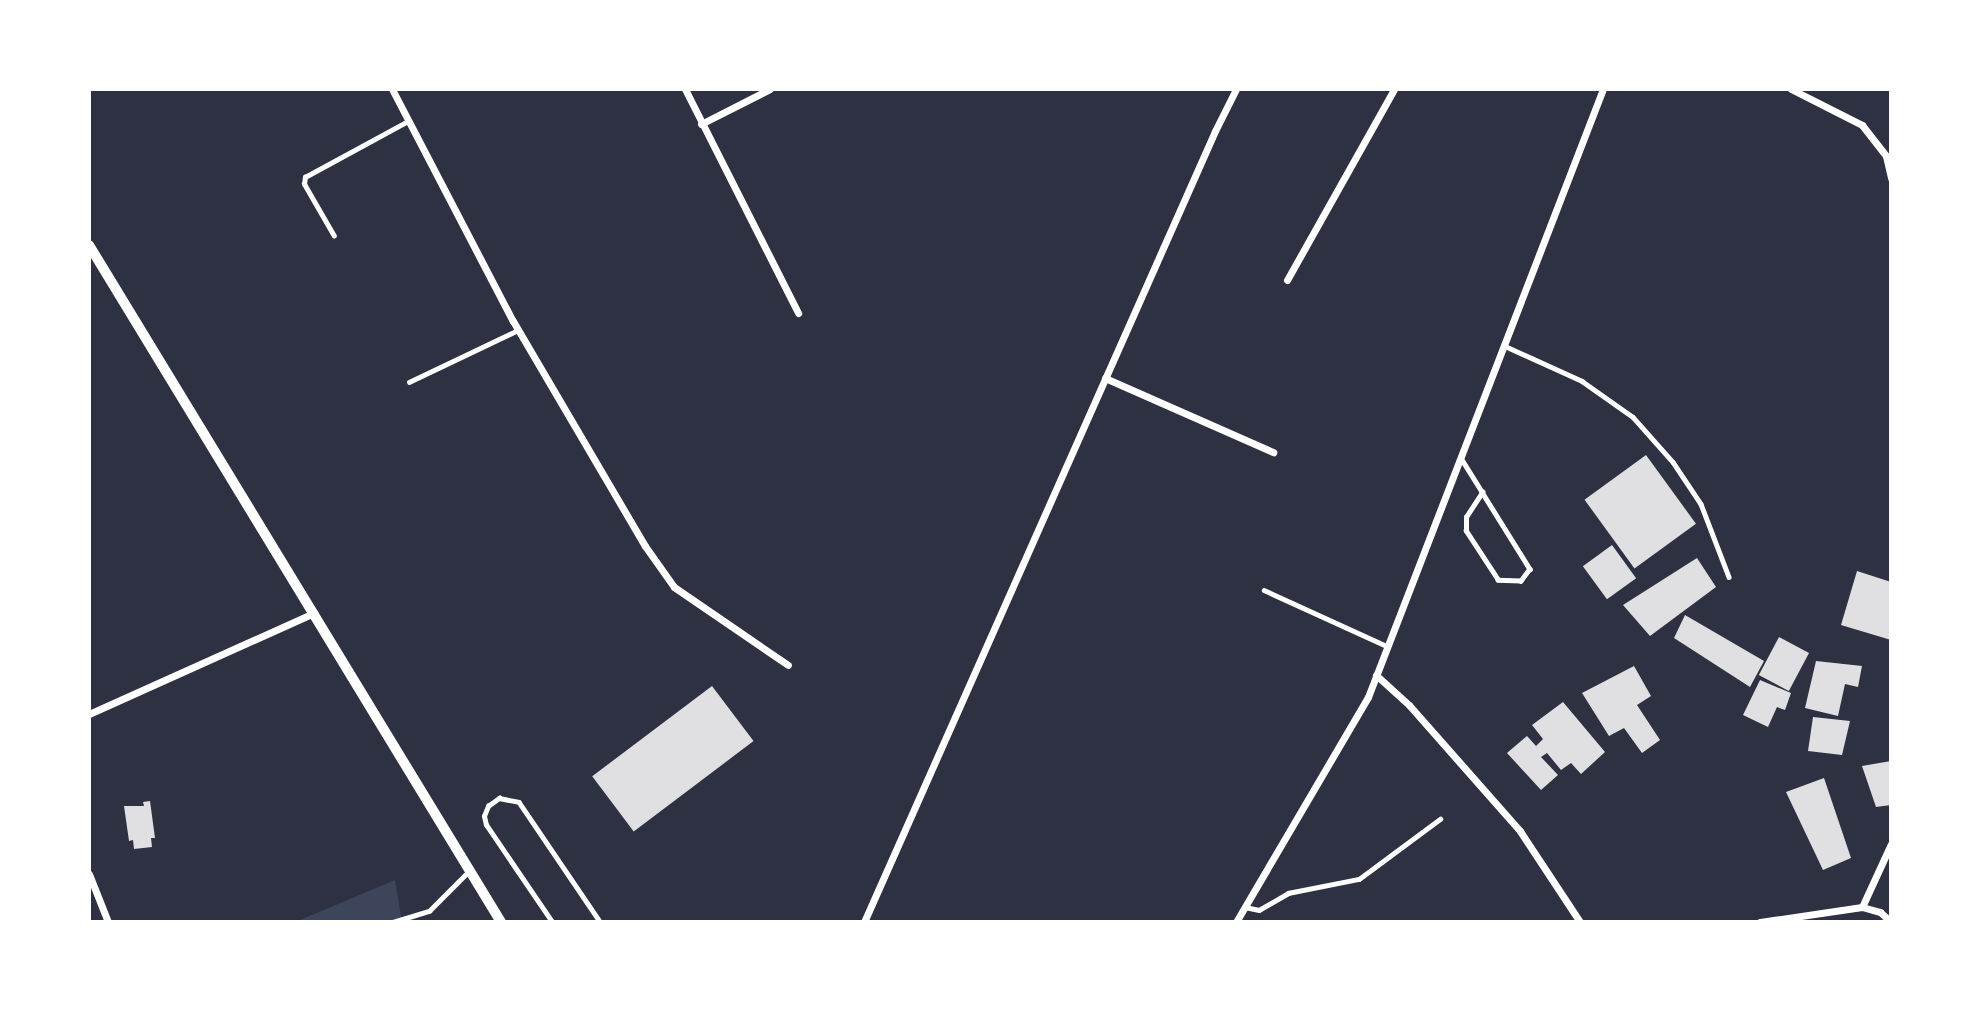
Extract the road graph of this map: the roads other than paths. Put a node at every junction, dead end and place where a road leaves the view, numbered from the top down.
1 (391, 89) edge
2 (685, 89) edge
3 (770, 89) edge
4 (1236, 89) edge
5 (1394, 89) edge
6 (1603, 89) edge
7 (1791, 89) edge
8 (408, 121) junction
9 (701, 124) junction
10 (1891, 178) edge
11 (334, 236) dead end
12 (89, 245) edge
13 (1287, 280) dead end
14 (798, 313) dead end
15 (518, 330) junction
16 (1504, 345) junction
17 (1105, 378) junction
18 (409, 382) dead end
19 (1273, 452) dead end
20 (1461, 457) junction
21 (1482, 492) junction
22 (1729, 577) dead end
23 (1264, 590) dead end
24 (315, 612) junction
25 (1388, 646) junction
26 (788, 666) dead end
27 (1376, 675) junction
28 (89, 714) edge
29 (1440, 819) dead end
30 (1891, 844) edge
31 (470, 870) junction
32 (89, 874) edge
33 (1245, 906) junction
34 (1862, 907) junction
35 (599, 921) edge
36 (108, 922) edge
37 (394, 922) edge
38 (501, 922) edge
39 (552, 922) edge
40 (864, 922) edge
41 (1236, 922) edge
42 (1580, 922) edge
43 (1760, 922) edge
44 (1891, 922) edge

1 - 8 street
2 - 9 street
3 - 9 street
4 - 17 street
5 - 13 street
6 - 16 street
7 - 10 street
8 - 11 lane
8 - 15 street
9 - 14 street
12 - 24 street
15 - 18 lane
15 - 26 street
16 - 20 street
16 - 22 lane
17 - 19 street
17 - 40 street
20 - 21 lane
20 - 25 street
21 - 21 lane
23 - 25 lane
24 - 28 street
24 - 31 street
25 - 27 street
27 - 33 street
27 - 42 street
29 - 33 lane
30 - 34 street
31 - 37 lane
31 - 38 street
32 - 36 street
33 - 41 street
34 - 43 street
34 - 44 street
35 - 39 lane

